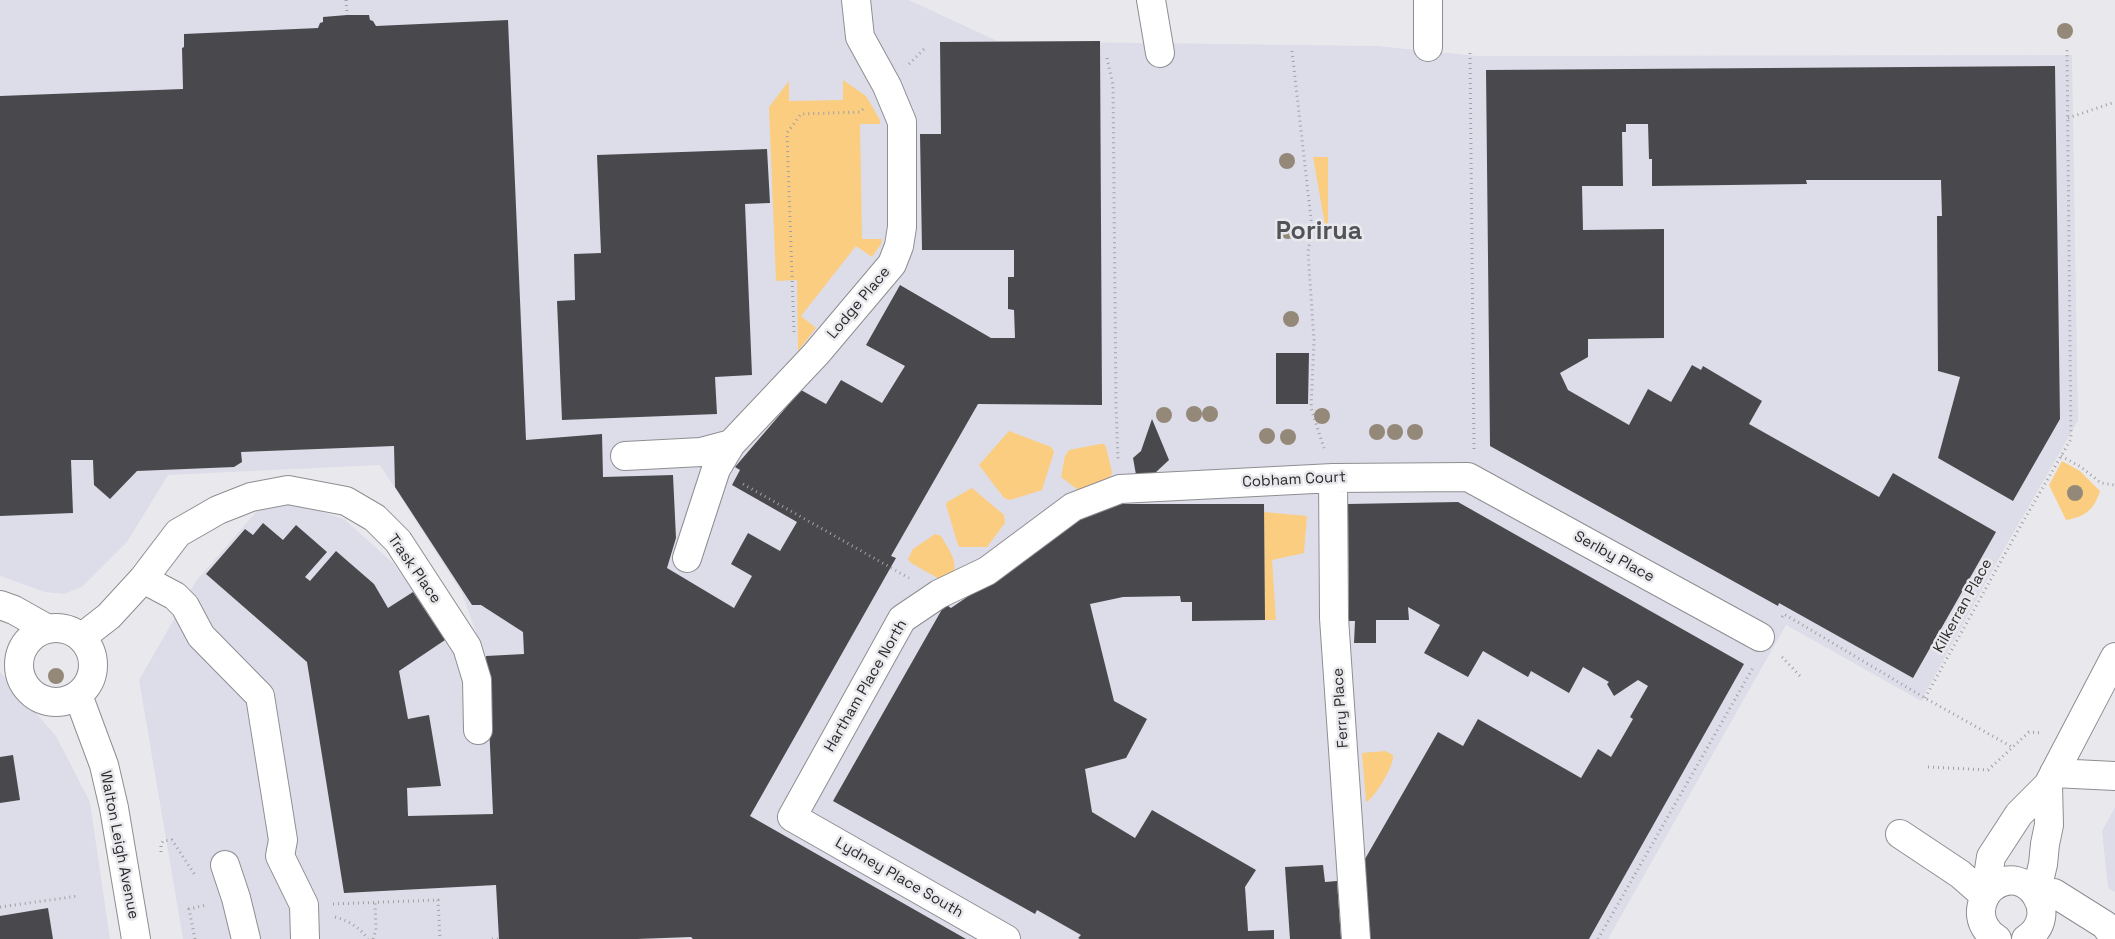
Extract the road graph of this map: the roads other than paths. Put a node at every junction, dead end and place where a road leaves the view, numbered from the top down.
1 (856, 0) edge
2 (1150, 0) edge
3 (1428, 0) edge
4 (1428, 47) dead end
5 (1160, 53) dead end
6 (730, 444) junction
7 (625, 456) dead end
8 (1468, 477) joint
9 (1333, 478) junction
10 (1120, 489) joint
11 (687, 558) dead end
12 (143, 579) junction
13 (0, 605) edge
14 (46, 628) junction
15 (82, 637) junction
16 (1766, 639) road end
17 (2115, 657) edge
18 (9, 663) edge
19 (78, 695) junction
20 (478, 730) dead end
21 (2115, 776) edge
22 (2051, 779) junction
23 (792, 817) joint
24 (1900, 834) dead end
25 (225, 865) dead end
26 (2036, 894) junction
27 (1985, 896) junction
28 (1990, 937) edge
29 (136, 939) edge
30 (246, 939) edge
31 (305, 939) edge
32 (1006, 939) edge
33 (1356, 939) edge
34 (2026, 939) edge
35 (2115, 939) edge

1 - 6 street, Lodge Place
2 - 5 street
3 - 4 street
6 - 7 street
6 - 11 street
8 - 9 street, Cobham Court
8 - 16 street, Serlby Place
9 - 10 street, Cobham Court
9 - 33 street, Ferry Place
10 - 23 street, Hartham Place North
12 - 15 street, Trask Place
12 - 20 street, Trask Place
12 - 31 street
13 - 14 street
14 - 15 street
14 - 18 street
15 - 19 street
17 - 22 street
18 - 19 street
19 - 29 street, Walton Leigh Avenue
21 - 22 street
22 - 26 street
22 - 27 street
23 - 32 street, Lydney Place South
24 - 27 street
25 - 30 street
26 - 27 street
26 - 34 street
26 - 35 street
27 - 28 street

